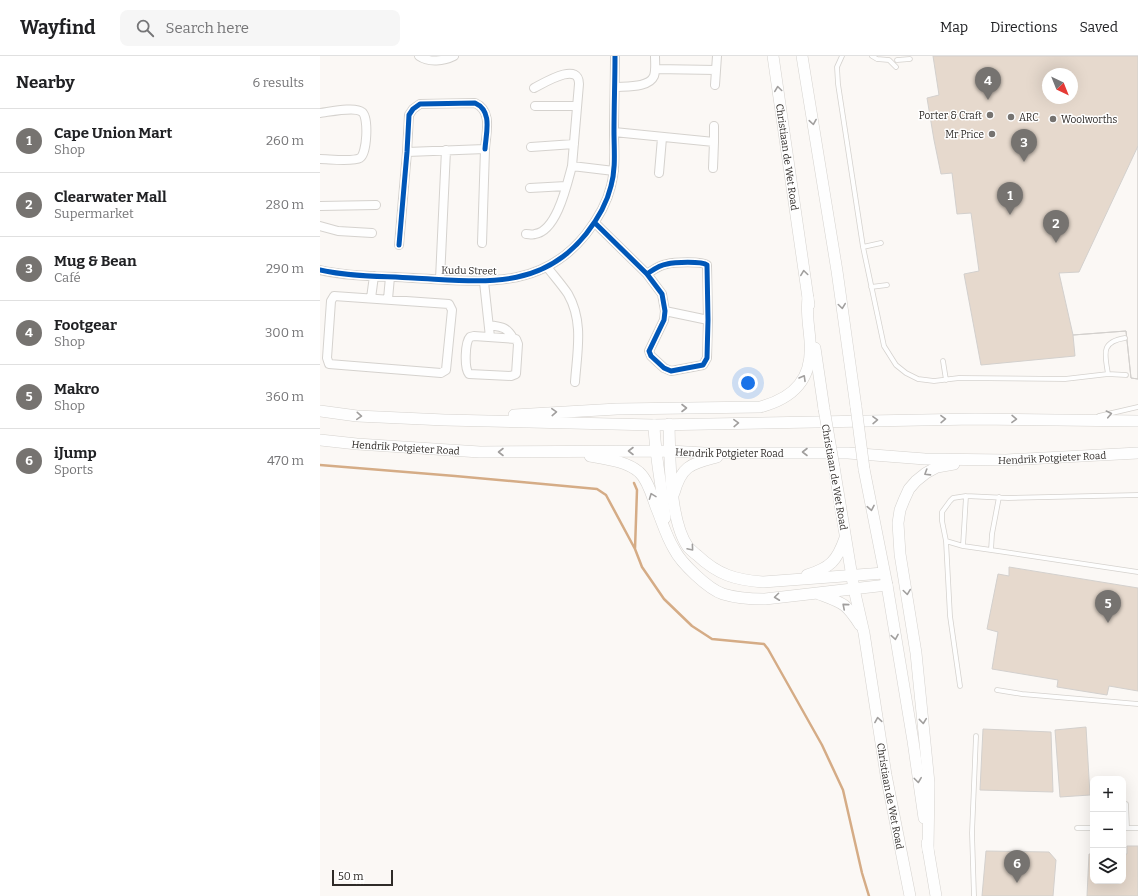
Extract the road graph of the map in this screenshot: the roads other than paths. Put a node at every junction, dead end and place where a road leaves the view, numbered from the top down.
1 (420, 56) edge
2 (454, 56) edge
3 (615, 56) edge
4 (655, 56) edge
5 (717, 56) edge
6 (773, 56) edge
7 (802, 56) edge
8 (842, 56) edge
9 (872, 56) edge
10 (897, 58) edge
11 (910, 58) dead end
12 (889, 60) junction
13 (896, 67) dead end
14 (655, 69) junction
15 (716, 70) junction
16 (715, 85) dead end
17 (615, 87) junction
18 (534, 88) dead end
19 (534, 106) dead end
20 (577, 106) junction
21 (320, 113) edge
22 (714, 126) dead end
23 (614, 132) junction
24 (662, 138) junction
25 (714, 142) junction
26 (574, 144) junction
27 (531, 147) dead end
28 (485, 149) junction
29 (446, 150) junction
30 (407, 152) junction
31 (320, 159) edge
32 (572, 166) junction
33 (713, 168) dead end
34 (614, 171) junction
35 (659, 173) dead end
36 (566, 186) junction
37 (530, 188) dead end
38 (376, 205) dead end
39 (320, 206) edge
40 (595, 223) junction
41 (320, 226) edge
42 (372, 233) dead end
43 (526, 234) dead end
44 (482, 243) dead end
45 (881, 243) dead end
46 (399, 245) dead end
47 (863, 247) junction
48 (547, 267) junction
49 (320, 270) edge
50 (647, 274) junction
51 (374, 276) junction
52 (390, 277) junction
53 (440, 279) junction
54 (484, 282) junction
55 (887, 284) dead end
56 (871, 287) junction
57 (371, 298) junction
58 (808, 298) junction
59 (388, 299) junction
60 (665, 311) junction
61 (708, 320) junction
62 (489, 325) junction
63 (490, 337) junction
64 (513, 338) junction
65 (1125, 338) dead end
66 (943, 361) dead end
67 (1108, 374) junction
68 (1126, 374) dead end
69 (946, 380) junction
70 (575, 382) dead end
71 (1138, 407) edge
72 (320, 411) edge
73 (446, 420) junction
74 (1080, 420) junction
75 (1138, 421) edge
76 (669, 424) junction
77 (654, 425) junction
78 (320, 440) edge
79 (572, 451) junction
80 (670, 451) junction
81 (655, 452) junction
82 (735, 452) junction
83 (1138, 453) edge
84 (1006, 460) junction
85 (1138, 495) edge
86 (674, 496) junction
87 (966, 496) junction
88 (999, 497) junction
89 (666, 533) junction
90 (845, 537) junction
91 (946, 541) junction
92 (963, 546) junction
93 (991, 550) junction
94 (1138, 572) edge
95 (884, 573) junction
96 (852, 575) junction
97 (791, 580) junction
98 (887, 585) junction
99 (854, 589) junction
100 (815, 592) junction
101 (864, 633) junction
102 (960, 686) dead end
103 (997, 690) dead end
104 (1138, 704) edge
105 (976, 736) dead end
106 (1077, 828) dead end
107 (1090, 828) edge
108 (1126, 828) edge
109 (1138, 828) edge
110 (928, 850) junction
111 (910, 896) edge
112 (936, 896) edge
113 (974, 896) edge

1 - 2 street
3 - 17 street, Kudu Street
4 - 14 street
5 - 15 street
58 -> 6 main road, Christiaan de Wet Road
7 -> 95 main road, bridge
8 - 47 lane
9 - 12 lane
10 - 11 lane
10 - 12 lane
12 - 13 lane
14 - 15 street
14 - 17 street
15 - 16 street
17 - 23 street, Kudu Street
18 - 20 street
19 - 20 street
20 - 26 street
21 - 31 street
22 - 25 street
23 - 24 street
23 - 34 street, Kudu Street
24 - 25 street
24 - 35 street
25 - 33 street
26 - 27 street
26 - 32 street
28 - 29 street
28 - 30 street
28 - 44 street
29 - 30 street
29 - 53 street
30 - 46 street
32 - 34 street
32 - 36 street
34 - 40 street, Kudu Street
36 - 37 street
36 - 43 street
38 - 39 street
40 - 48 street, Kudu Street
40 - 50 street
41 - 42 street
45 - 47 lane
47 - 56 lane
48 - 54 street, Kudu Street
48 - 70 street
49 - 51 street, Kudu Street
50 - 60 street
50 - 61 street
51 - 52 street, Kudu Street
51 - 57 street
52 - 53 street, Kudu Street
52 - 59 street
53 - 54 street, Kudu Street
54 - 62 street
55 - 56 lane
56 - 69 lane
57 - 59 street
57 - 59 street
73 -> 58 main road
58 - 90 main road, Christiaan de Wet Road, bridge
60 - 61 street
60 - 61 street
62 - 63 street
62 - 64 street
63 - 64 street
63 - 64 street
65 - 67 lane
66 - 69 lane
67 - 68 lane
67 - 69 lane
74 -> 71 lane
72 -> 73 main road
73 - 77 main road
74 - 75 main road
76 -> 74 main road
76 - 77 main road
76 - 80 main road
77 - 81 main road
79 -> 78 main road, Hendrik Potgieter Road
81 -> 79 main road, Hendrik Potgieter Road
89 -> 79 main road
80 - 81 main road, Hendrik Potgieter Road
80 - 82 main road, Hendrik Potgieter Road
80 - 86 main road
81 - 89 main road
84 -> 82 main road, Hendrik Potgieter Road
82 - 86 main road
83 - 84 main road, Hendrik Potgieter Road
84 -> 110 main road
85 - 88 lane
86 -> 97 main road
87 - 88 lane
87 - 91 lane
87 - 92 lane
88 - 93 lane
100 -> 89 main road
90 - 96 main road, Christiaan de Wet Road
90 - 97 main road
91 - 92 lane
91 - 102 lane
92 - 93 lane
93 - 94 lane
95 - 96 main road
95 - 98 main road
96 - 97 main road
96 - 99 main road, Christiaan de Wet Road
98 - 99 main road
98 -> 110 main road
99 - 100 main road
99 - 101 main road, Christiaan de Wet Road
101 -> 100 main road
111 -> 101 main road, Christiaan de Wet Road
103 - 104 lane
105 - 113 lane
106 - 107 lane
108 - 109 lane
110 - 112 main road

